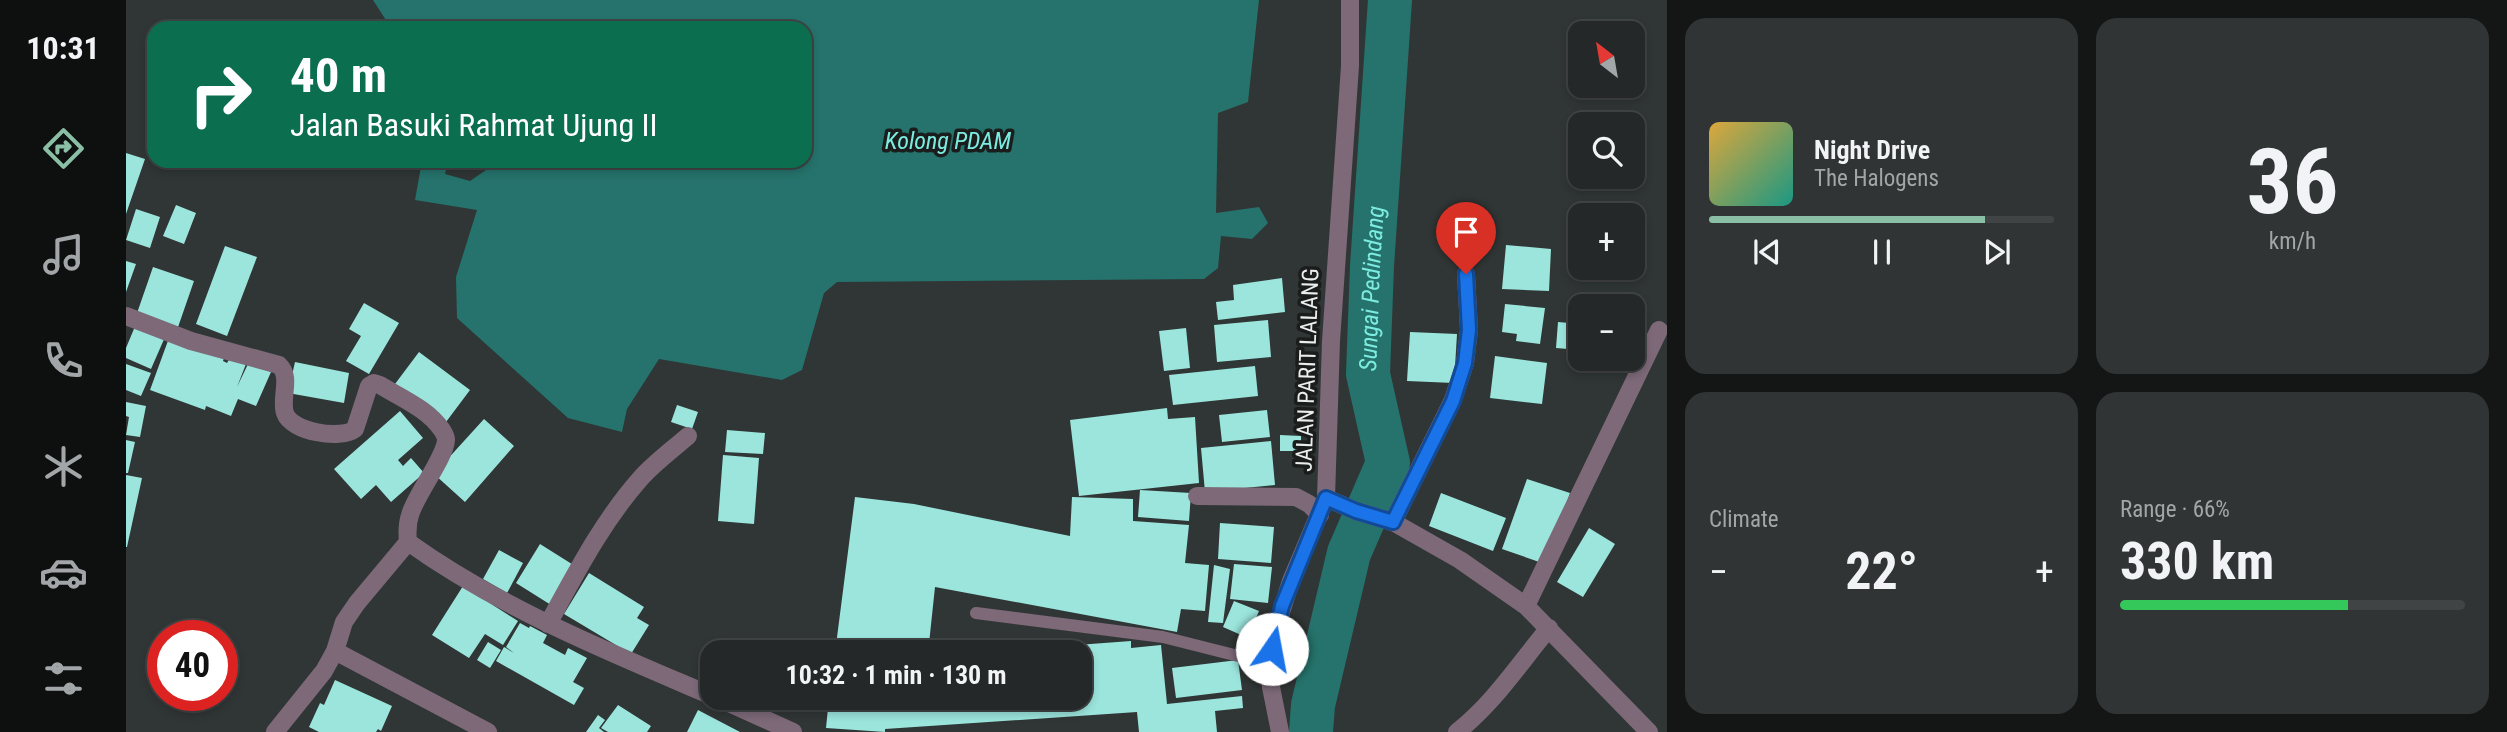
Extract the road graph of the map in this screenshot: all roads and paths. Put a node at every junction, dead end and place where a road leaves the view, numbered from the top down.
1 (1350, 0) edge
2 (1466, 274) dead end
3 (126, 316) edge
4 (1660, 330) dead end
5 (688, 436) dead end
6 (1197, 496) dead end
7 (1323, 506) junction
8 (1389, 520) junction
9 (408, 542) junction
10 (1526, 606) junction
11 (976, 613) dead end
12 (548, 624) junction
13 (1549, 628) junction
14 (335, 651) junction
15 (1270, 664) junction
16 (700, 691) edge
17 (744, 710) edge
18 (275, 732) edge
19 (488, 732) edge
20 (793, 732) edge
21 (1280, 732) edge
22 (1457, 732) edge
23 (1649, 732) edge

1 - 7 street, JALAN PARIT LALANG
2 - 8 street
3 - 9 street
4 - 10 street
5 - 12 street
6 - 7 street
7 - 8 street
7 - 15 street, JALAN PARIT LALANG
8 - 10 street
9 - 12 street
9 - 14 street
10 - 13 street
11 - 15 lane
12 - 16 street
13 - 22 street
13 - 23 street
14 - 18 street
14 - 19 street
15 - 21 street, JALAN PARIT LALANG
17 - 20 street

